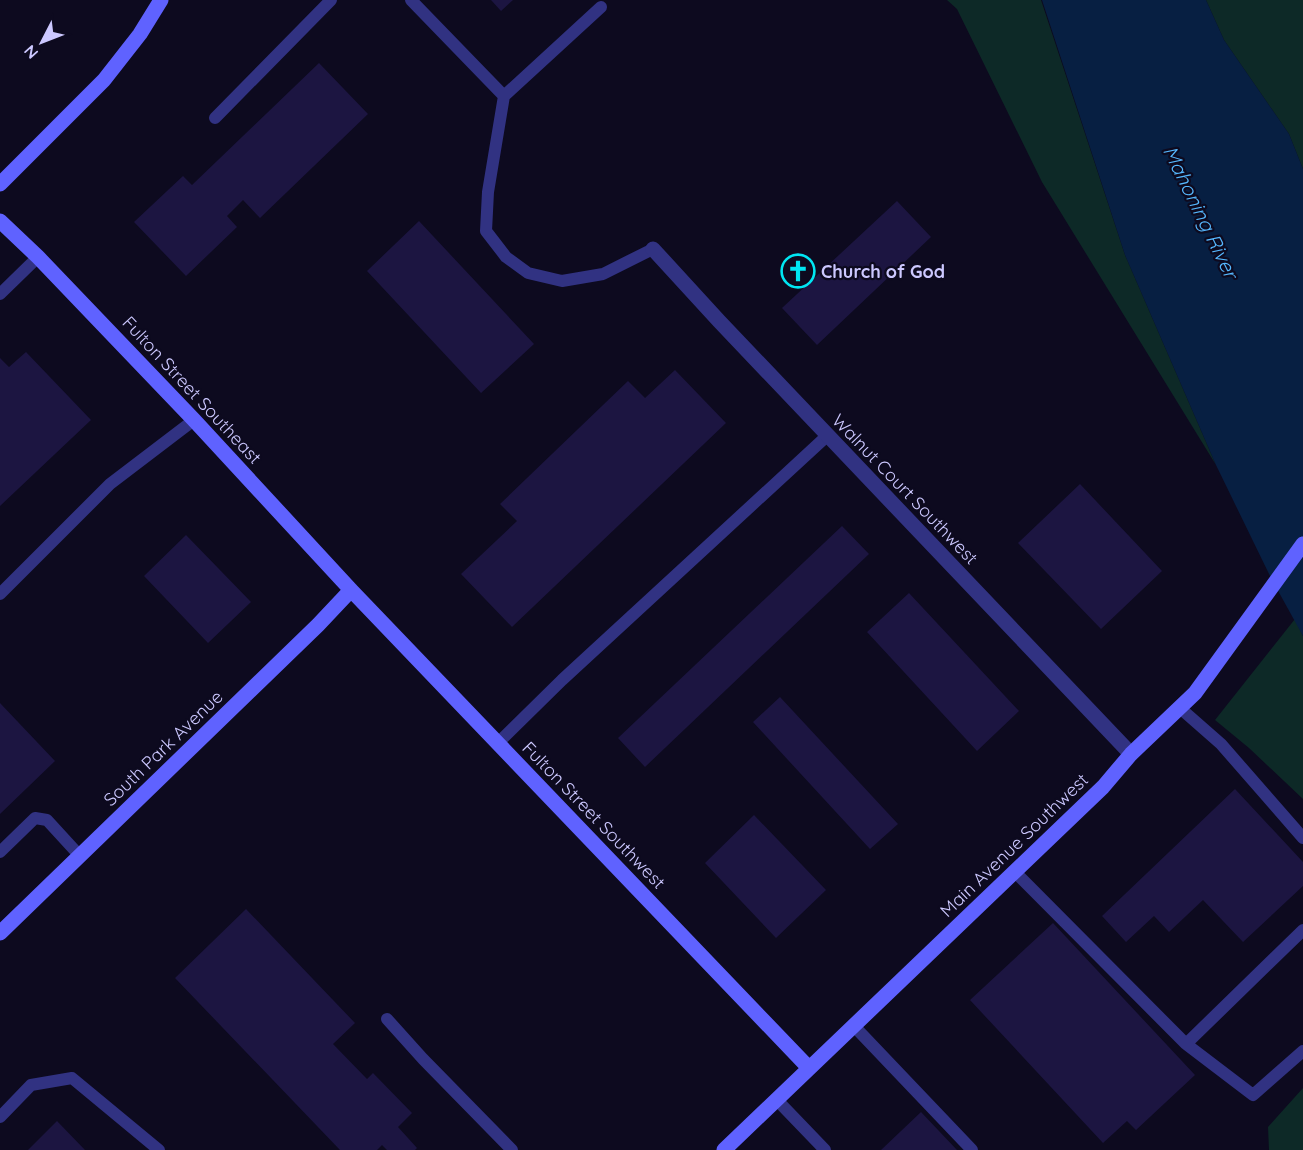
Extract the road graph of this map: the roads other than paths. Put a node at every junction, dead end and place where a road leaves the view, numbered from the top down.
1 (161, 0) edge
2 (331, 0) edge
3 (411, 0) edge
4 (602, 8) dead end
5 (504, 96) junction
6 (215, 118) dead end
7 (0, 184) edge
8 (0, 220) edge
9 (653, 249) joint
10 (38, 257) junction
11 (0, 294) edge
12 (194, 420) junction
13 (828, 435) junction
14 (1303, 544) edge
15 (351, 591) junction
16 (0, 594) edge
17 (1180, 708) junction
18 (498, 743) junction
19 (1131, 754) junction
20 (1303, 838) edge
21 (0, 852) edge
22 (80, 856) junction
23 (1014, 871) junction
24 (1303, 930) edge
25 (0, 933) edge
26 (387, 1019) dead end
27 (853, 1025) junction
28 (1186, 1044) junction
29 (1303, 1051) edge
30 (808, 1067) junction
31 (776, 1099) junction
32 (0, 1117) edge
33 (159, 1150) edge
34 (512, 1150) edge
35 (724, 1150) edge
36 (825, 1150) edge
37 (972, 1150) edge

1 - 7 street
2 - 6 lane
3 - 5 lane
4 - 5 lane
5 - 9 lane
8 - 10 street, Fulton Street Southeast
9 - 13 street, Walnut Court Southwest
10 - 11 lane
10 - 12 street, Fulton Street Southeast
12 - 15 street, Fulton Street Southeast
12 - 16 lane
13 - 18 lane
13 - 19 street, Walnut Court Southwest
14 - 17 street, Main Avenue Southwest
15 - 18 street, Fulton Street Southwest
15 - 22 street, South Park Avenue
17 - 19 street, Main Avenue Southwest
17 - 20 lane
18 - 30 street, Fulton Street Southwest
19 - 23 street, Main Avenue Southwest
21 - 22 lane
22 - 25 street, South Park Avenue
23 - 27 street, Main Avenue Southwest
23 - 28 lane
24 - 28 lane
26 - 34 lane
27 - 30 street, Main Avenue Southwest
27 - 37 lane
28 - 29 lane
30 - 31 street, Main Avenue Southwest
31 - 35 street, Main Avenue Southwest
31 - 36 lane
32 - 33 lane

